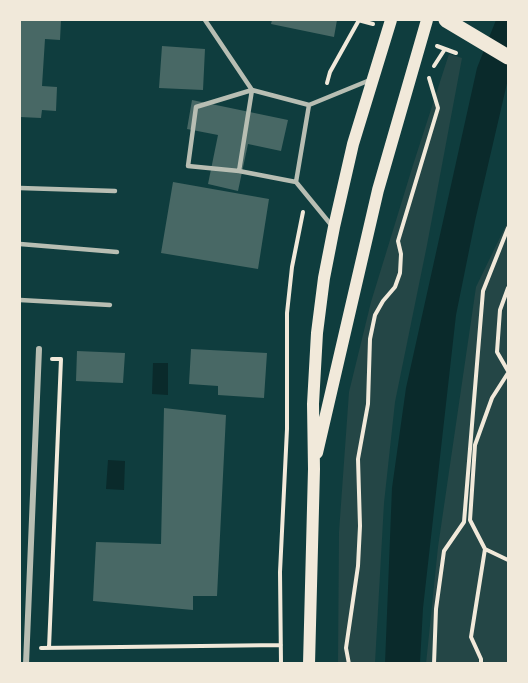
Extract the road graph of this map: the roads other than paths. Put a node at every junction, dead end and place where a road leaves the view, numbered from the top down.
1 (205, 20) edge
2 (391, 20) edge
3 (427, 20) edge
4 (446, 20) edge
5 (508, 57) edge
6 (373, 79) junction
7 (252, 90) junction
8 (309, 105) junction
9 (239, 171) junction
10 (296, 182) junction
11 (20, 188) edge
12 (115, 192) dead end
13 (334, 227) junction
14 (20, 244) edge
15 (117, 252) dead end
16 (20, 300) edge
17 (110, 305) dead end
18 (39, 349) dead end
19 (314, 469) junction
20 (26, 663) edge
21 (309, 663) edge

1 - 7 lane
2 - 6 main road
3 - 19 main road
4 - 5 main road
6 - 8 lane
6 - 13 main road
7 - 8 lane
7 - 9 lane
7 - 9 lane
8 - 10 lane
9 - 10 lane
10 - 13 lane
11 - 12 lane
13 - 19 main road
14 - 15 lane
16 - 17 lane
18 - 20 street
19 - 21 main road

